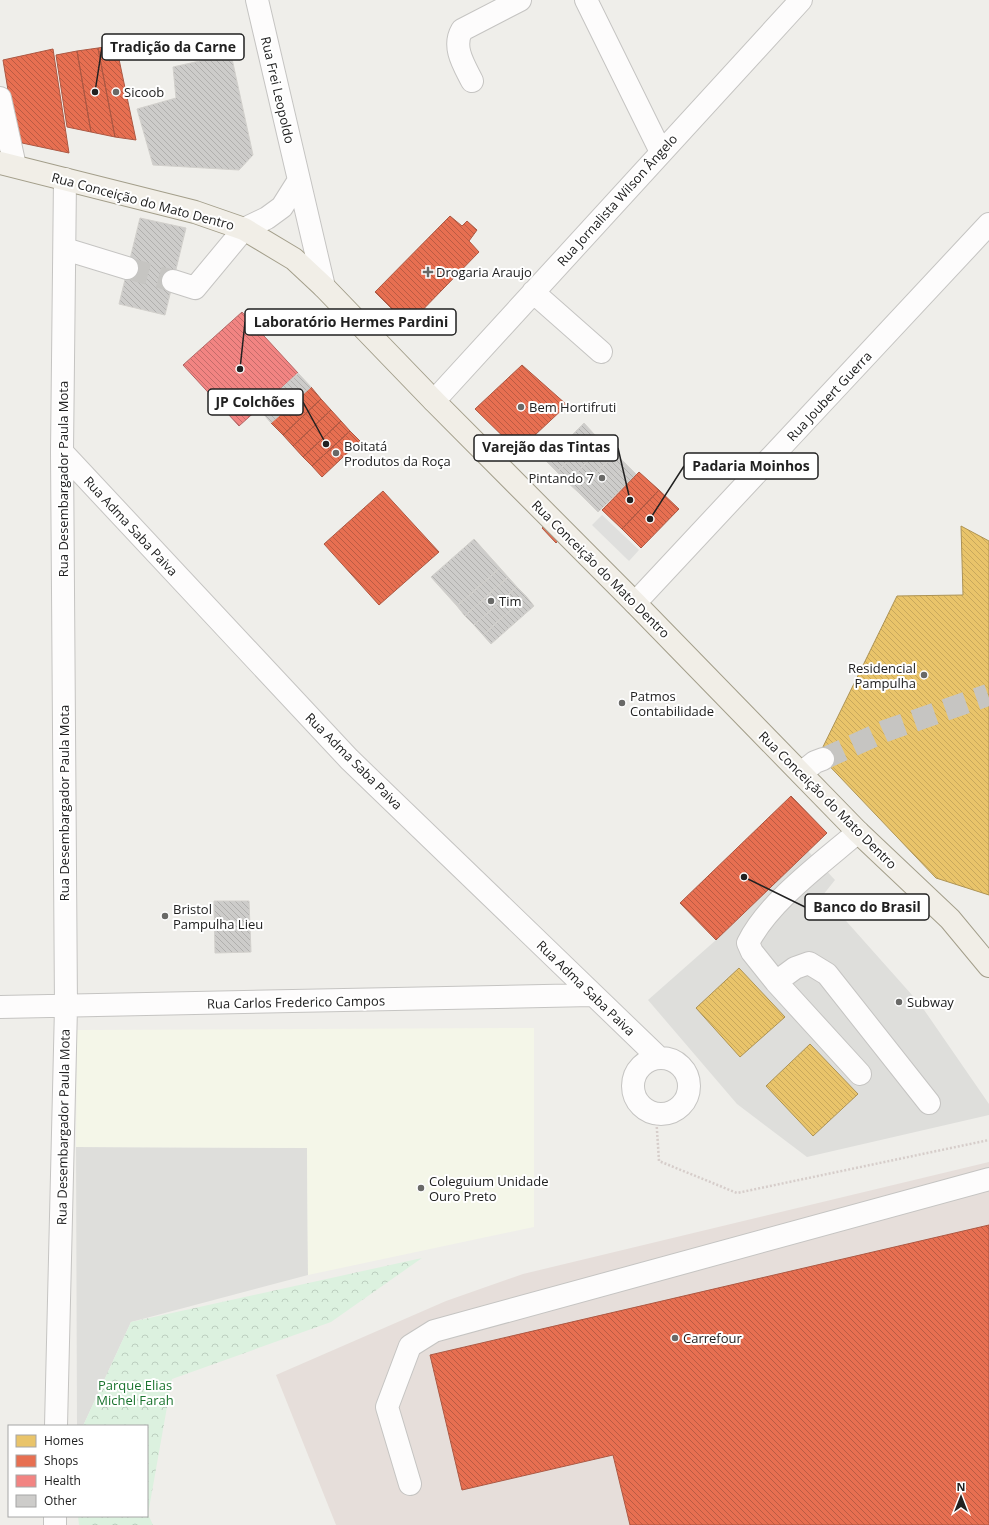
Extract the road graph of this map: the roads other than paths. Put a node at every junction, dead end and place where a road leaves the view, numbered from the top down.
1 (257, 0) edge
2 (520, 0) edge
3 (586, 0) edge
4 (801, 0) edge
5 (472, 81) dead end
6 (0, 98) edge
7 (661, 152) junction
8 (8, 165) edge
9 (65, 179) junction
10 (299, 180) junction
11 (989, 224) edge
12 (244, 229) junction
13 (65, 249) junction
14 (128, 268) tunnel mouth
15 (173, 281) tunnel mouth
16 (324, 287) junction
17 (533, 292) junction
18 (601, 352) dead end
19 (434, 401) junction
20 (62, 452) junction
21 (635, 603) junction
22 (823, 759) tunnel mouth
23 (801, 773) junction
24 (858, 832) junction
25 (989, 966) edge
26 (776, 982) junction
27 (592, 995) junction
28 (0, 1007) edge
29 (66, 1007) junction
30 (659, 1058) junction
31 (860, 1074) dead end
32 (928, 1103) dead end
33 (989, 1179) edge
34 (56, 1425) edge
35 (410, 1484) dead end

1 - 10 street, Rua Frei Leopoldo
2 - 5 street
3 - 7 street
4 - 7 street, Rua Jornalista Wilson Ângelo
6 - 8 street
7 - 17 street, Rua Jornalista Wilson Ângelo
8 - 9 main road, Rua Conceição do Mato Dentro
9 - 12 main road, Rua Conceição do Mato Dentro
9 - 13 street, Rua Desembargador Paula Mota
10 - 12 street
10 - 16 street, Rua Frei Leopoldo
11 - 21 street, Rua Joubert Guerra
12 - 15 street
12 - 16 main road, Rua Conceição do Mato Dentro
13 - 14 street
13 - 20 street, Rua Desembargador Paula Mota
16 - 19 main road, Rua Conceição do Mato Dentro
17 - 18 street
17 - 19 street, Rua Jornalista Wilson Ângelo
19 - 21 main road, Rua Conceição do Mato Dentro
20 - 27 street, Rua Adma Saba Paiva
20 - 29 street, Rua Desembargador Paula Mota
21 - 23 main road, Rua Conceição do Mato Dentro
22 - 23 street
23 - 24 main road, Rua Conceição do Mato Dentro
24 - 25 main road, Rua Conceição do Mato Dentro
24 - 26 street
26 - 31 street
26 - 32 street
27 - 29 street, Rua Carlos Frederico Campos
27 - 30 street, Rua Adma Saba Paiva
28 - 29 street, Rua Carlos Frederico Campos
29 - 34 street, Rua Desembargador Paula Mota
30 - 30 street, Rua Adma Saba Paiva
33 - 35 street

